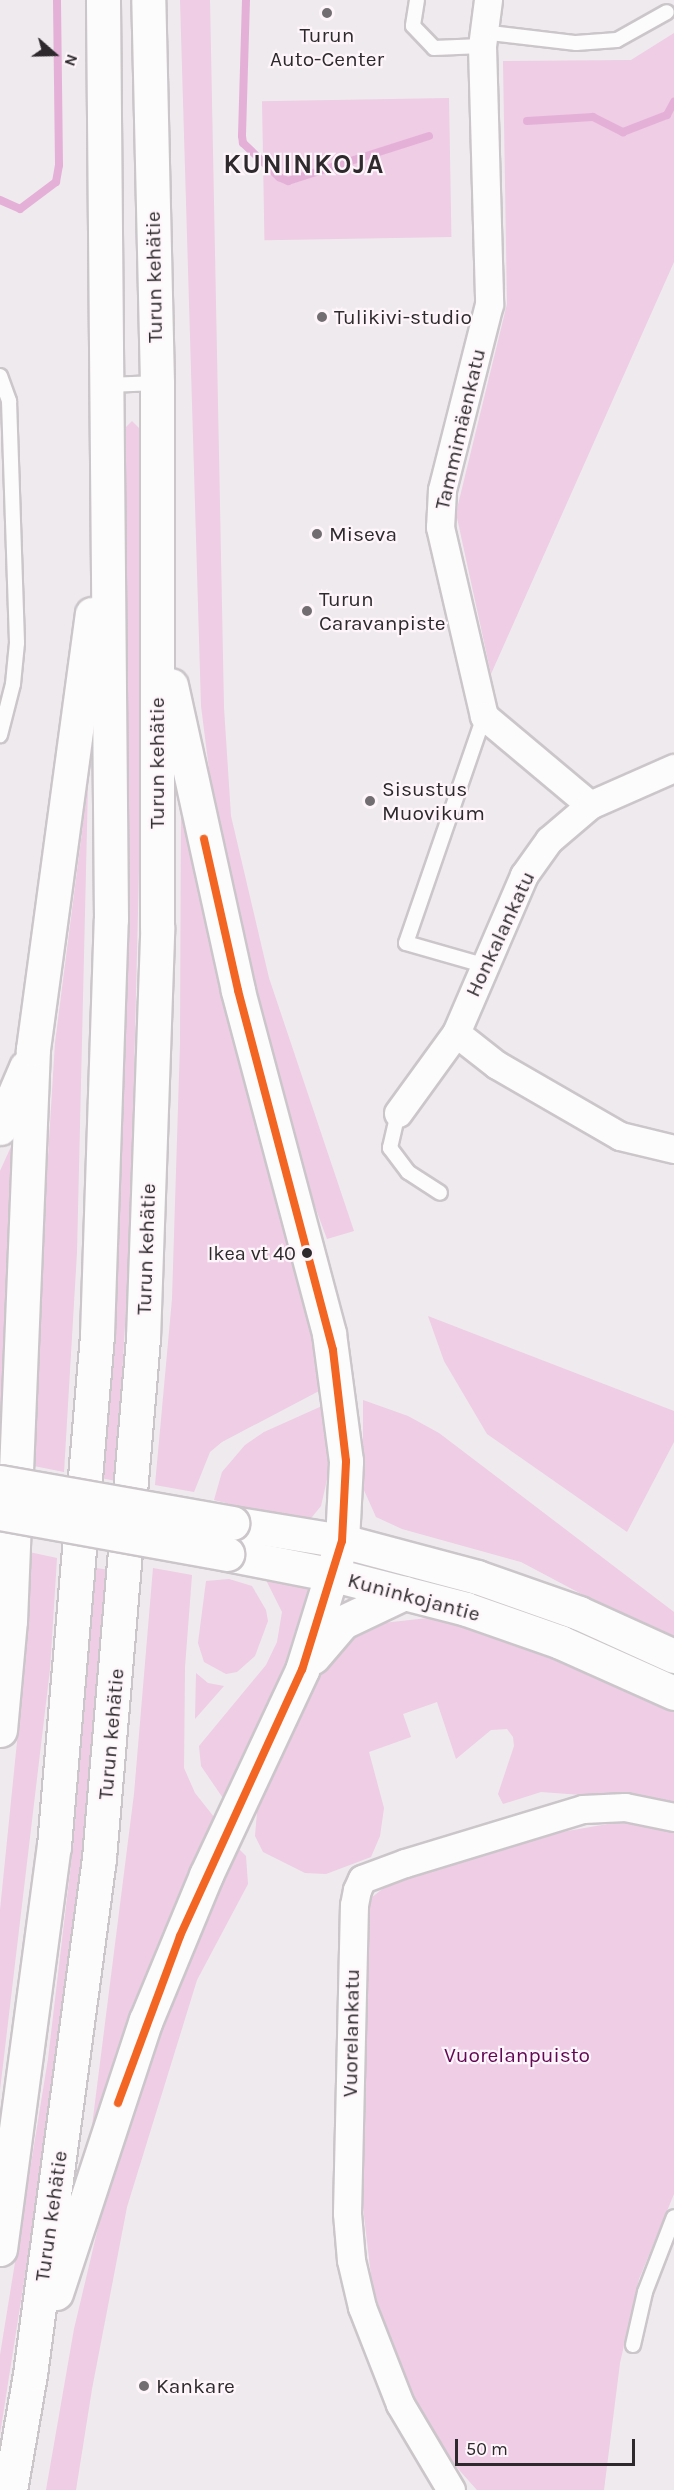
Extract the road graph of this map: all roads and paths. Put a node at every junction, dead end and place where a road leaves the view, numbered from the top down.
1 (103, 0) edge
2 (148, 0) edge
3 (417, 0) edge
4 (488, 0) edge
5 (667, 12) dead end
6 (482, 39) junction
7 (0, 376) edge
8 (157, 383) junction
9 (108, 385) junction
10 (5, 489) edge
11 (108, 499) junction
12 (158, 623) junction
13 (484, 716) junction
14 (0, 735) edge
15 (674, 768) edge
16 (590, 805) junction
17 (483, 965) junction
18 (456, 1033) junction
19 (33, 1049) junction
20 (398, 1113) joint
21 (0, 1128) edge
22 (674, 1149) edge
23 (440, 1193) dead end
24 (0, 1482) edge
25 (0, 1513) edge
26 (230, 1538) junction
27 (342, 1541) junction
28 (334, 1575) junction
29 (404, 1593) junction
30 (674, 1656) edge
31 (302, 1670) junction
32 (674, 1694) edge
33 (0, 1730) edge
34 (674, 1817) edge
35 (674, 2217) edge
36 (0, 2249) edge
37 (633, 2345) dead end
38 (30, 2374) junction
39 (10, 2490) edge
40 (451, 2490) edge

1 - 9 main road
2 - 8 main road, Turun kehätie
3 - 6 lane
4 - 6 street, Tammimäenkatu
5 - 6 lane
6 - 13 street, Tammimäenkatu
7 - 10 lane
8 - 9 lane
8 - 12 main road, Turun kehätie
9 - 11 main road
10 - 14 lane
11 - 19 main road
11 - 36 main road
12 - 27 main road
12 - 38 main road, Turun kehätie
13 - 16 street
13 - 17 lane
15 - 16 street, Honkalankatu
16 - 17 street, Honkalankatu
17 - 18 street, Honkalankatu
18 - 20 street, Honkalankatu
18 - 22 street
19 - 21 main road
19 - 33 main road
20 - 23 lane
24 - 26 main road, Kuninkojantie, bridge
25 - 26 main road, Kuninkojantie, bridge
26 - 27 main road, Kuninkojantie
26 - 28 main road, Kuninkojantie
27 - 28 main road
27 - 30 main road, Kuninkojantie
28 - 29 main road, Kuninkojantie
28 - 31 main road
29 - 31 main road
29 - 32 main road, Kuninkojantie
31 - 38 main road
34 - 40 street, Vuorelankatu
35 - 37 lane
38 - 39 main road, Turun kehätie

